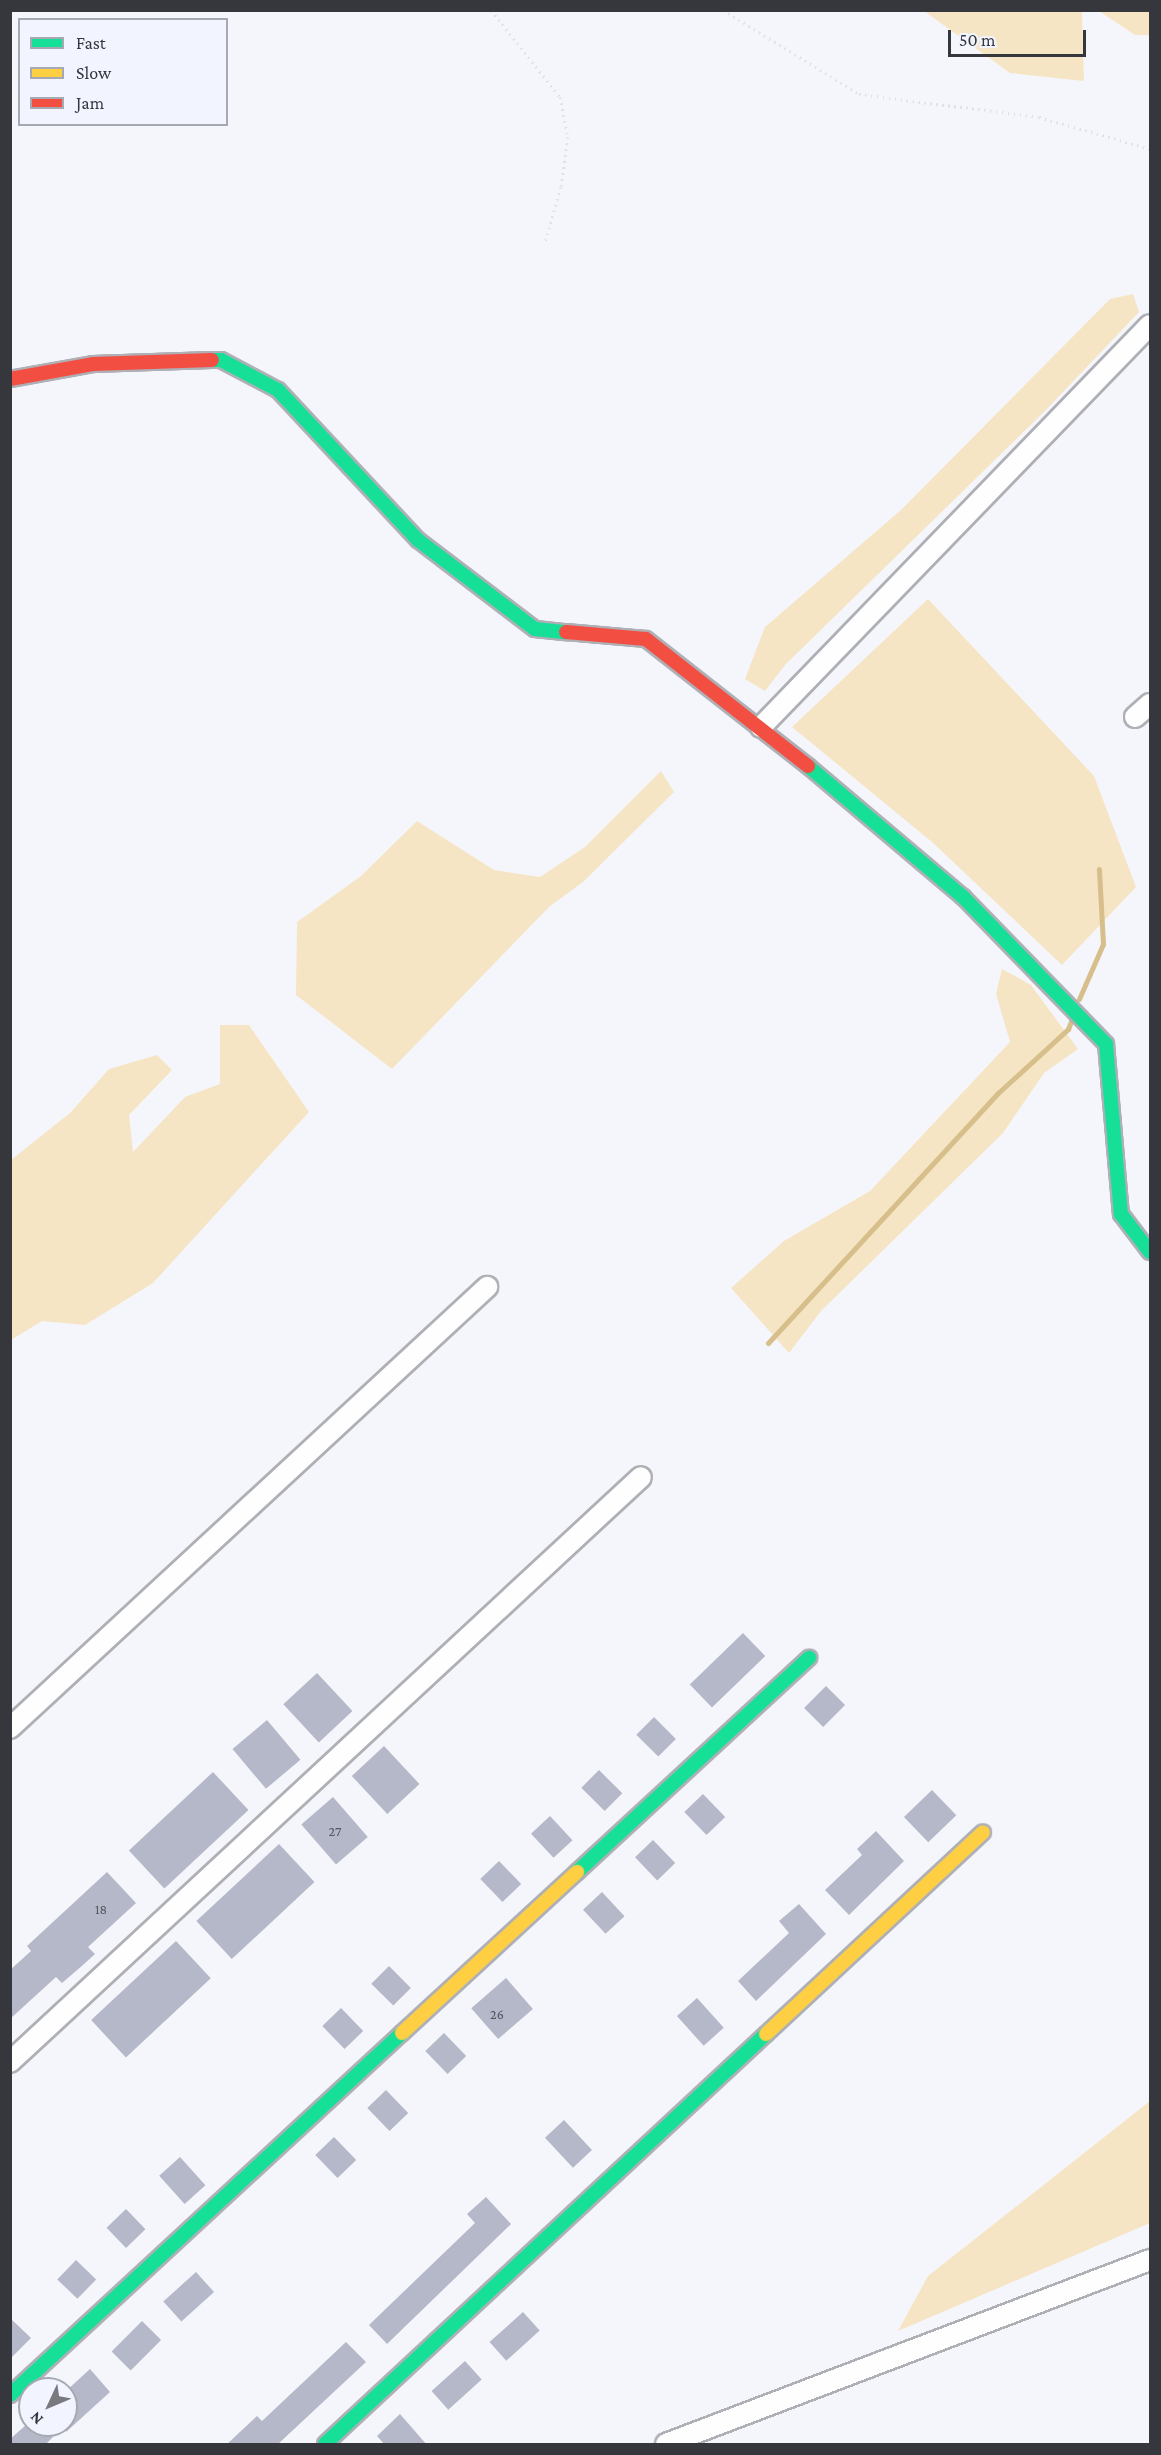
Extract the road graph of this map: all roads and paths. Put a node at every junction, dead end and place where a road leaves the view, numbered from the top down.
1 (491, 10) edge
2 (723, 10) edge
3 (1150, 149) edge
4 (544, 245) dead end
5 (1150, 324) edge
6 (10, 379) edge
7 (1150, 704) edge
8 (1136, 717) dead end
9 (760, 727) junction
10 (1150, 1252) edge
11 (487, 1287) dead end
12 (641, 1477) dead end
13 (809, 1658) dead end
14 (10, 1728) edge
15 (983, 1832) dead end
16 (10, 2062) edge
17 (1150, 2260) edge
18 (10, 2395) edge
19 (325, 2445) edge
20 (666, 2445) edge

1 - 4 path
2 - 3 path
5 - 9 street
6 - 9 street
7 - 8 street
9 - 10 street
11 - 14 street
12 - 16 street
13 - 18 street
15 - 19 street
17 - 20 street

